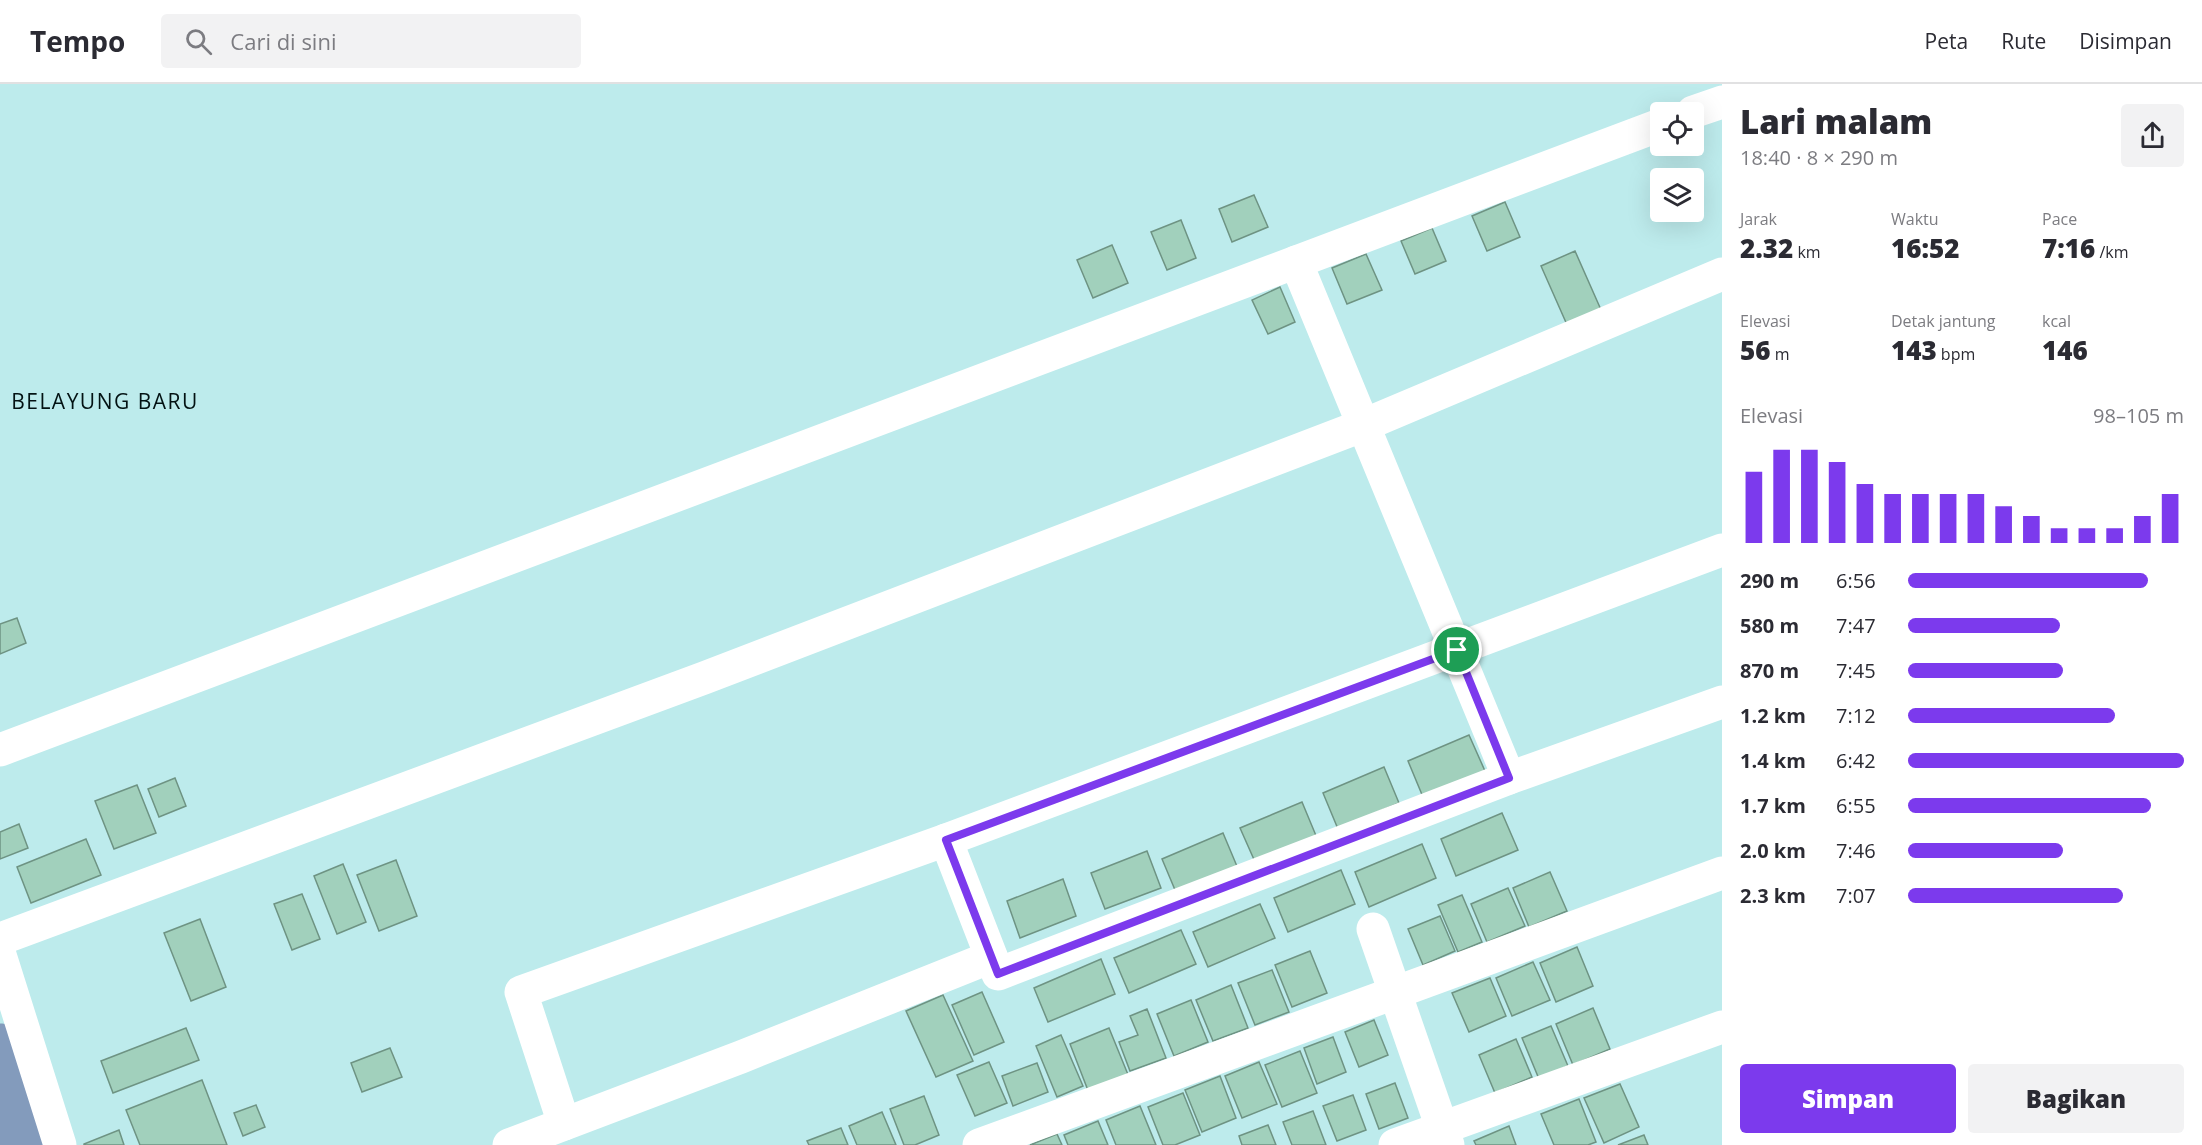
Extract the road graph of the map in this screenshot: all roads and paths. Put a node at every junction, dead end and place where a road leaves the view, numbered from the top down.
1 (1722, 102) edge
2 (1704, 108) edge
3 (1650, 129) edge
4 (1296, 262) junction
5 (1722, 274) edge
6 (1364, 425) junction
7 (1722, 550) edge
8 (1457, 650) junction
9 (1722, 702) edge
10 (0, 750) edge
11 (1509, 778) junction
12 (946, 840) junction
13 (1722, 873) edge
14 (1372, 929) dead end
15 (0, 939) edge
16 (0, 955) edge
17 (991, 957) junction
18 (1395, 992) junction
19 (1722, 1027) edge
20 (564, 1124) junction
21 (1445, 1136) edge
22 (60, 1145) edge
23 (509, 1145) edge
24 (979, 1145) edge
25 (1395, 1145) edge

1 - 2 street
3 - 4 street
4 - 6 street
4 - 10 street
5 - 6 street
6 - 8 street
6 - 15 street
7 - 8 street
8 - 11 street
8 - 12 street
9 - 11 street
11 - 17 street
12 - 17 street
12 - 20 street
13 - 18 street
14 - 18 street
16 - 22 street
17 - 20 street
18 - 21 street
18 - 24 street
19 - 21 street
20 - 23 street
21 - 25 street

